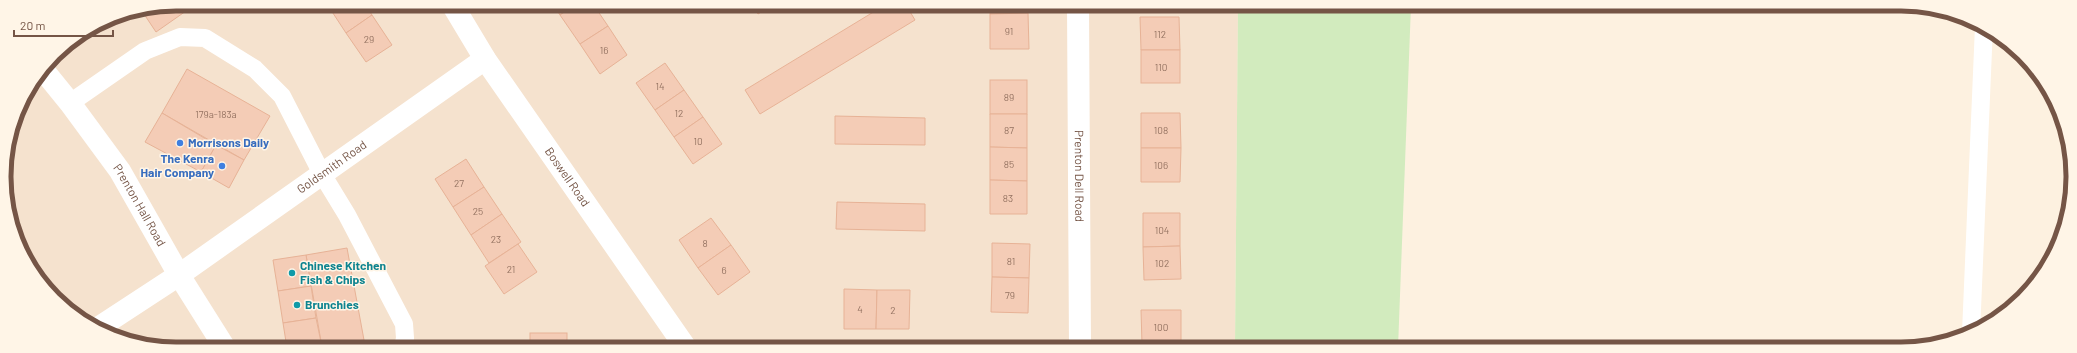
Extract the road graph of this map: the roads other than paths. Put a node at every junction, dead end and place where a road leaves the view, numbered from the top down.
1 (456, 11) edge
2 (1078, 11) edge
3 (1984, 33) edge
4 (485, 59) junction
5 (46, 74) edge
6 (70, 103) junction
7 (322, 174) junction
8 (179, 275) junction
9 (103, 325) edge
10 (1971, 326) edge
11 (221, 342) edge
12 (405, 342) edge
13 (682, 342) edge
14 (1080, 342) edge

1 - 4 street, Boswell Road
2 - 14 street, Prenton Dell Road
3 - 10 lane
4 - 7 street, Goldsmith Road
4 - 13 street, Boswell Road
5 - 6 street, Prenton Hall Road
6 - 7 lane
6 - 8 street, Prenton Hall Road
7 - 8 street, Goldsmith Road
7 - 12 lane
8 - 9 street, Goldsmith Road
8 - 11 street, Prenton Hall Road

